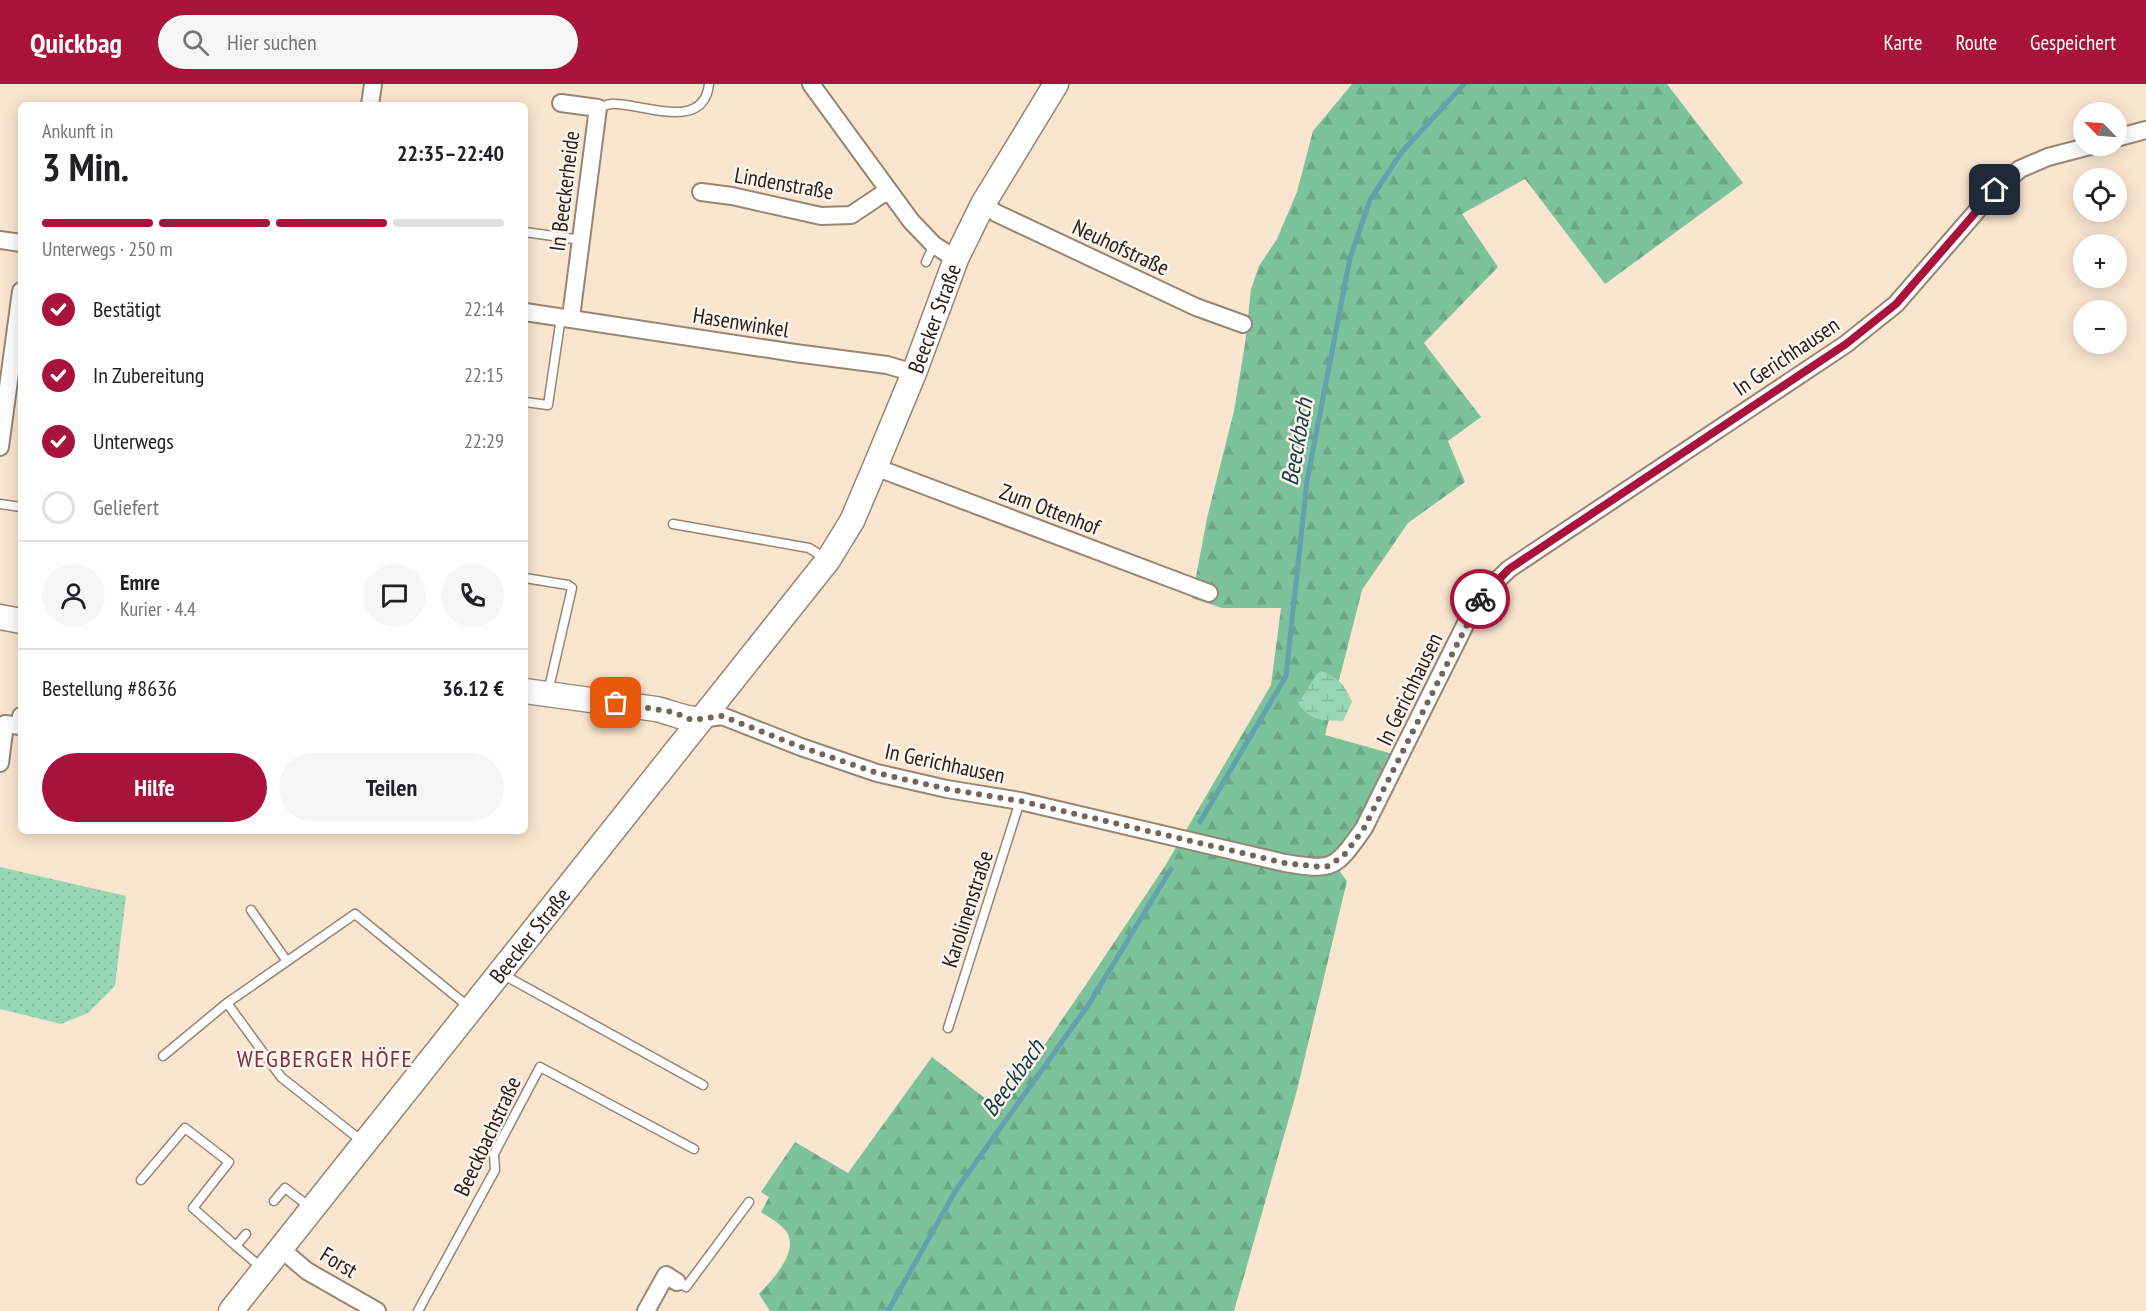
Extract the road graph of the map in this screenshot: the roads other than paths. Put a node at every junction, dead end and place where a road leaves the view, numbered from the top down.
1 (373, 84) edge
2 (709, 84) edge
3 (811, 84) edge
4 (1056, 84) edge
5 (370, 102) edge
6 (561, 103) dead end
7 (598, 108) junction
8 (2146, 130) edge
9 (2127, 135) edge
10 (2073, 150) edge
11 (887, 190) junction
12 (701, 192) dead end
13 (983, 204) junction
14 (528, 232) edge
15 (0, 240) edge
16 (581, 240) junction
17 (18, 243) edge
18 (934, 246) junction
19 (956, 259) junction
20 (926, 262) dead end
21 (528, 312) edge
22 (18, 313) edge
23 (566, 317) junction
24 (1243, 324) dead end
25 (914, 373) junction
26 (528, 402) edge
27 (0, 447) edge
28 (875, 467) junction
29 (0, 504) edge
30 (18, 507) edge
31 (674, 524) dead end
32 (828, 560) junction
33 (528, 578) edge
34 (1209, 593) dead end
35 (0, 617) edge
36 (18, 620) edge
37 (536, 693) edge
38 (701, 719) junction
39 (2, 726) edge
40 (18, 726) edge
41 (0, 763) edge
42 (1020, 801) junction
43 (251, 910) dead end
44 (286, 960) junction
45 (499, 972) junction
46 (226, 1002) junction
47 (470, 1009) junction
48 (948, 1028) dead end
49 (163, 1056) dead end
50 (703, 1085) dead end
51 (364, 1143) junction
52 (694, 1149) dead end
53 (141, 1180) dead end
54 (274, 1201) dead end
55 (749, 1202) dead end
56 (311, 1209) junction
57 (246, 1234) dead end
58 (236, 1246) junction
59 (280, 1248) junction
60 (263, 1270) junction
61 (677, 1282) joint
62 (231, 1311) edge
63 (377, 1311) edge
64 (418, 1311) edge
65 (646, 1311) edge

1 - 5 street
2 - 7 lane
3 - 11 street
4 - 13 street, Beecker Straße
6 - 7 street, In Beeckerheide
7 - 16 street, In Beeckerheide
8 - 9 street
10 - 42 street, In Gerichhausen
11 - 12 street, Lindenstraße
11 - 18 street
13 - 19 street, Beecker Straße
13 - 24 street, Neuhofstraße
14 - 16 lane
15 - 17 street
16 - 23 street, In Beeckerheide
18 - 19 street
18 - 20 lane
19 - 25 street, Beecker Straße
21 - 23 street, Hasenwinkel
22 - 27 street
23 - 25 street, Hasenwinkel
23 - 26 lane
25 - 28 street, Beecker Straße
28 - 32 street, Beecker Straße
28 - 34 street, Zum Ottenhof
29 - 30 lane
31 - 32 lane
32 - 38 street, Beecker Straße
33 - 37 lane
35 - 36 street
37 - 38 street
38 - 42 street, In Gerichhausen
38 - 45 street, Beecker Straße
39 - 40 street
39 - 41 street
42 - 48 lane, Karolinenstraße
43 - 44 lane
44 - 46 lane
44 - 47 lane
45 - 47 street, Beecker Straße
45 - 50 lane
46 - 49 lane
46 - 51 lane
47 - 51 street, Beecker Straße
51 - 56 street, Beecker Straße
52 - 64 lane, Beeckbachstraße
53 - 58 lane
54 - 56 lane
55 - 61 lane
56 - 59 street, Beecker Straße
57 - 58 lane
58 - 60 lane
59 - 60 street, Beecker Straße
59 - 63 street, Forst
60 - 62 street, Beecker Straße
61 - 65 street

